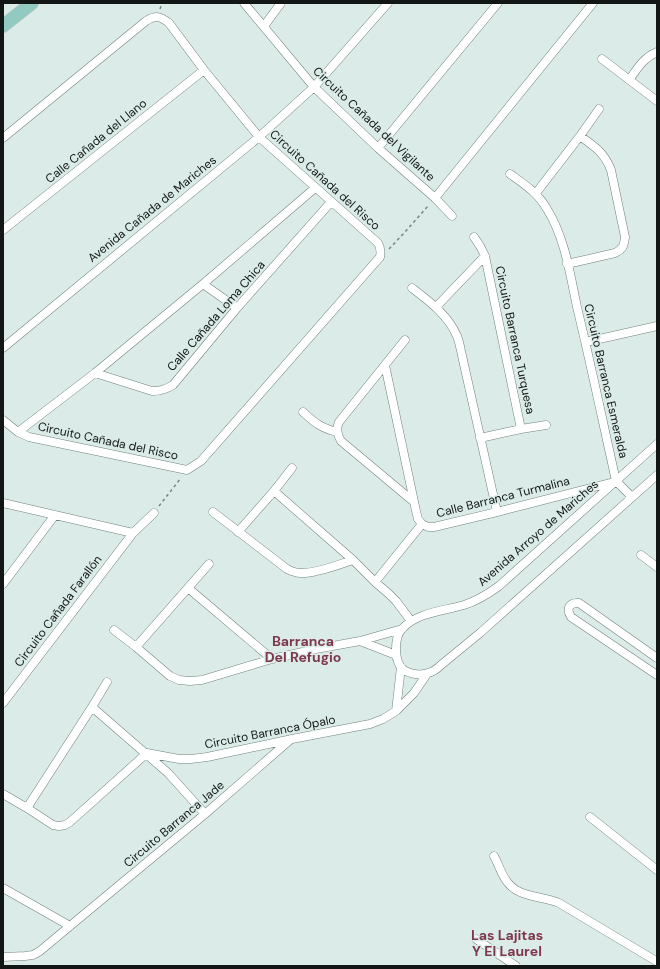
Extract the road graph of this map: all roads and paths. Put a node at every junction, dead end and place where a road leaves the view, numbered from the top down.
1 (32, 3) edge
2 (244, 3) edge
3 (281, 3) edge
4 (388, 3) edge
5 (498, 3) edge
6 (593, 3) edge
7 (3, 26) edge
8 (264, 26) junction
9 (657, 52) edge
10 (602, 60) dead end
11 (204, 70) junction
12 (629, 80) junction
13 (314, 87) junction
14 (657, 101) edge
15 (599, 109) dead end
16 (580, 136) junction
17 (259, 137) junction
18 (3, 138) edge
19 (378, 148) junction
20 (510, 174) dead end
21 (315, 188) junction
22 (536, 193) junction
23 (435, 198) junction
24 (331, 202) junction
25 (452, 216) dead end
26 (3, 230) edge
27 (474, 237) dead end
28 (485, 256) junction
29 (380, 258) junction
30 (568, 264) junction
31 (203, 284) junction
32 (412, 288) dead end
33 (436, 307) junction
34 (237, 308) junction
35 (657, 326) edge
36 (405, 340) dead end
37 (586, 342) junction
38 (3, 348) edge
39 (385, 364) junction
40 (95, 373) junction
41 (303, 412) dead end
42 (3, 420) edge
43 (546, 425) dead end
44 (521, 429) junction
45 (18, 432) junction
46 (337, 432) junction
47 (480, 438) junction
48 (657, 444) edge
49 (292, 468) dead end
50 (188, 470) junction
51 (657, 475) edge
52 (616, 481) junction
53 (274, 491) junction
54 (632, 497) junction
55 (414, 502) junction
56 (3, 503) edge
57 (213, 512) dead end
58 (497, 512) junction
59 (154, 513) joint
60 (55, 516) junction
61 (422, 524) junction
62 (238, 532) junction
63 (133, 533) junction
64 (641, 555) dead end
65 (353, 560) junction
66 (209, 564) dead end
67 (657, 567) edge
68 (375, 582) junction
69 (3, 584) edge
70 (188, 588) junction
71 (412, 621) junction
72 (402, 629) junction
73 (114, 630) dead end
74 (360, 641) junction
75 (136, 647) junction
76 (644, 650) junction
77 (396, 655) junction
78 (657, 658) edge
79 (272, 660) junction
80 (636, 661) junction
81 (401, 667) junction
82 (427, 674) junction
83 (657, 675) edge
84 (107, 682) dead end
85 (3, 703) edge
86 (92, 707) junction
87 (396, 711) junction
88 (292, 739) junction
89 (147, 753) junction
90 (179, 759) junction
91 (168, 773) junction
92 (3, 794) edge
93 (28, 808) junction
94 (205, 814) junction
95 (590, 817) dead end
96 (494, 856) dead end
97 (657, 870) edge
98 (3, 888) edge
99 (70, 926) junction
100 (476, 939) dead end
101 (3, 957) edge
102 (655, 962) edge
103 (516, 966) edge

1 - 7 main road
2 - 8 street, Circuito Cañada del Vigilante
3 - 8 street
4 - 13 street, Avenida Cañada de Mariches
5 - 19 street
6 - 23 street, Circuito Cañada del Vigilante
8 - 13 street, Circuito Cañada del Vigilante
9 - 12 street
10 - 12 street
11 - 17 street, Circuito Cañada del Risco
11 - 18 street, Circuito Cañada del Risco
11 - 26 street, Calle Cañada del Llano
12 - 14 street
13 - 17 street, Avenida Cañada de Mariches
13 - 19 street, Circuito Cañada del Vigilante
15 - 16 street
16 - 22 street
16 - 30 street
17 - 21 street, Circuito Cañada del Risco
17 - 38 street, Avenida Cañada de Mariches
19 - 23 street, Circuito Cañada del Vigilante
20 - 22 street, Circuito Barranca Esmeralda
21 - 24 street, Circuito Cañada del Risco
21 - 31 street, Calle Cañada Loma Chica
22 - 30 street, Circuito Barranca Esmeralda
23 - 25 street
23 - 29 path
24 - 29 street, Circuito Cañada del Risco
24 - 34 street, Calle Cañada Loma Chica
27 - 28 street, Circuito Barranca Turquesa
28 - 33 street, Circuito Barranca Turquesa
28 - 44 street, Circuito Barranca Turquesa
29 - 50 street, Circuito Cañada del Risco
30 - 37 street, Circuito Barranca Esmeralda
31 - 34 street
31 - 40 street, Calle Cañada Loma Chica
32 - 33 street
33 - 47 street
34 - 40 street, Calle Cañada Loma Chica
35 - 37 street
36 - 39 street
37 - 52 street, Circuito Barranca Esmeralda
39 - 46 street
39 - 55 street
40 - 45 street, Calle Cañada Loma Chica
41 - 46 street
42 - 45 street, Circuito Cañada del Risco
43 - 44 street, Circuito Barranca Turquesa
44 - 47 street, Circuito Barranca Turquesa
45 - 50 street, Circuito Cañada del Risco
46 - 55 street
47 - 58 street
48 - 52 street, Avenida Arroyo de Mariches
49 - 53 street
50 - 59 path
51 - 54 street
52 - 54 street
52 - 58 street, Calle Barranca Turmalina
52 - 71 street, Avenida Arroyo de Mariches
53 - 62 street
53 - 65 street
54 - 82 street
55 - 61 street
56 - 60 street
57 - 62 street
58 - 61 street, Calle Barranca Turmalina
59 - 63 street, Circuito Cañada Farallón
60 - 63 street
60 - 69 street
61 - 68 street, Calle Barranca Turmalina
62 - 65 street
63 - 85 street, Circuito Cañada Farallón
64 - 67 street
65 - 68 street
66 - 70 street
68 - 71 street
70 - 75 street
70 - 79 street
71 - 72 street, Avenida Arroyo de Mariches
72 - 74 street
72 - 77 street
73 - 75 street
74 - 77 street
74 - 79 street
75 - 79 street
76 - 78 street
76 - 80 street
76 - 80 street
77 - 81 street
80 - 83 street
81 - 82 street
81 - 87 street
82 - 87 street, Circuito Barranca Ópalo
84 - 86 street
86 - 89 street, Circuito Barranca Ópalo
86 - 93 street
87 - 88 street, Circuito Barranca Ópalo
88 - 90 street, Circuito Barranca Ópalo
88 - 94 street, Circuito Barranca Jade
89 - 90 street, Circuito Barranca Ópalo
89 - 91 street, Circuito Barranca Ópalo
89 - 93 street
90 - 91 street
91 - 94 street, Circuito Barranca Ópalo
92 - 93 street
94 - 99 street, Circuito Barranca Jade
95 - 97 street
96 - 102 street
98 - 99 street
99 - 101 street, Circuito Barranca Jade
100 - 103 street

